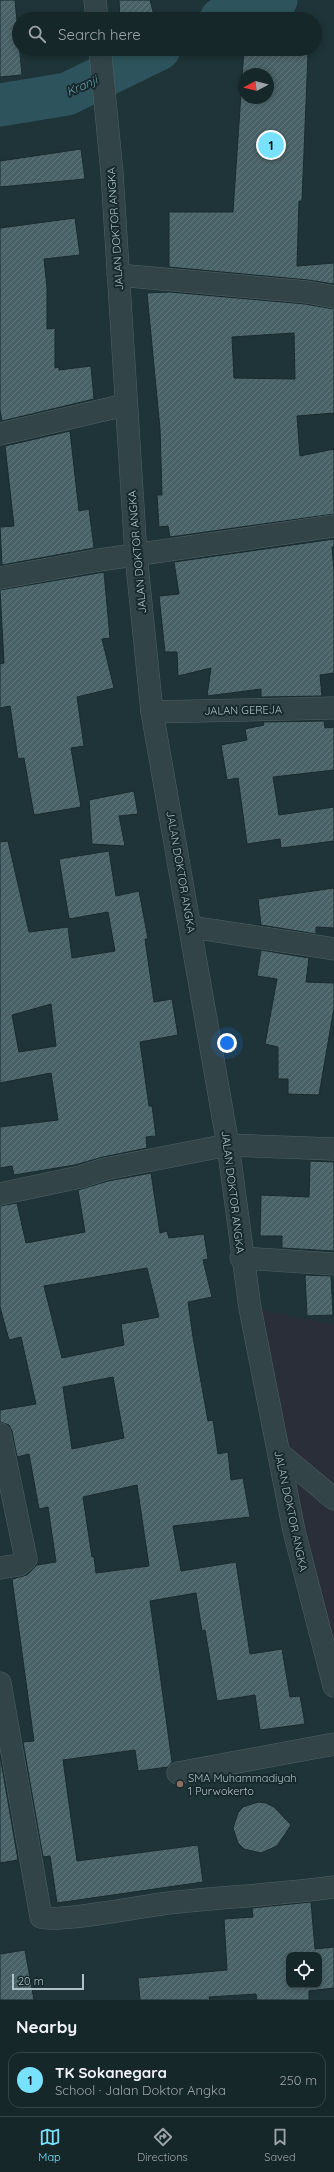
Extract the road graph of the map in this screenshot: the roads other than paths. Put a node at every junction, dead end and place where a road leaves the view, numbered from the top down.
1 (95, 0) edge
2 (96, 12) edge
3 (101, 56) edge
4 (118, 275) junction
5 (334, 297) edge
6 (125, 405) junction
7 (0, 434) edge
8 (334, 526) edge
9 (136, 555) junction
10 (0, 578) edge
11 (334, 708) edge
12 (152, 712) junction
13 (191, 927) junction
14 (334, 949) edge
15 (228, 1144) junction
16 (334, 1149) edge
17 (0, 1194) edge
18 (241, 1258) junction
19 (334, 1264) edge
20 (0, 1434) edge
21 (278, 1453) junction
22 (334, 1499) edge
23 (0, 1568) edge
24 (0, 1683) edge
25 (334, 1686) edge
26 (4, 1734) edge
27 (334, 1744) edge
28 (178, 1773) dead end
29 (334, 1888) edge

1 - 2 street
3 - 4 street, JALAN DOKTOR ANGKA
4 - 5 street
4 - 6 street, JALAN DOKTOR ANGKA
6 - 7 street
6 - 9 street, JALAN DOKTOR ANGKA
8 - 9 street
9 - 10 street
9 - 12 street, JALAN DOKTOR ANGKA
11 - 12 street, JALAN GEREJA
12 - 13 street, JALAN DOKTOR ANGKA
13 - 14 street
13 - 15 street, JALAN DOKTOR ANGKA
15 - 16 street
15 - 17 street
15 - 18 street, JALAN DOKTOR ANGKA
18 - 19 street
18 - 21 street, JALAN DOKTOR ANGKA
20 - 23 street
21 - 22 street
21 - 25 street, JALAN DOKTOR ANGKA
24 - 26 street
26 - 29 street
27 - 28 street

